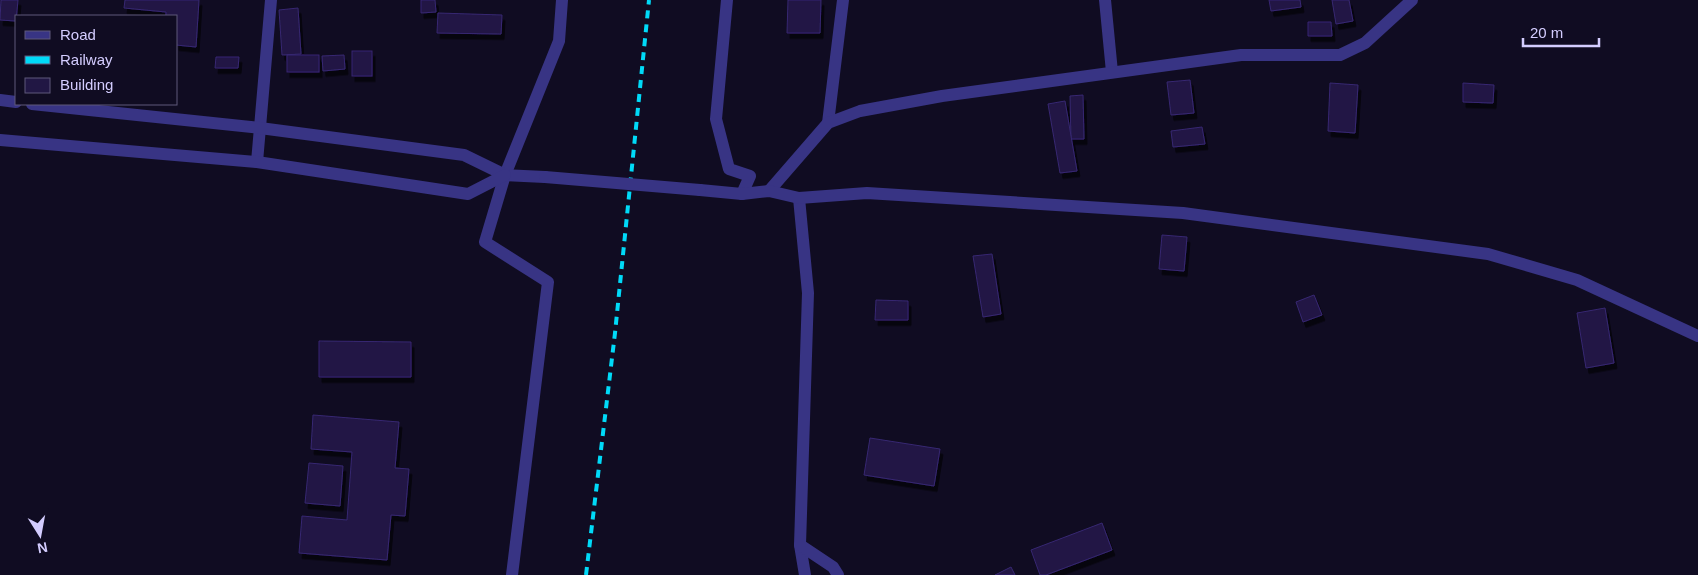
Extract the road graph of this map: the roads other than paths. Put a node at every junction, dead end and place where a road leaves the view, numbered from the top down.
1 (270, 0) edge
2 (562, 0) edge
3 (727, 0) edge
4 (843, 0) edge
5 (1105, 0) edge
6 (1412, 0) edge
7 (1112, 72) junction
8 (0, 100) edge
9 (15, 102) edge
10 (42, 105) edge
11 (828, 123) junction
12 (260, 128) junction
13 (0, 140) edge
14 (257, 162) junction
15 (504, 175) junction
16 (769, 191) junction
17 (742, 194) junction
18 (799, 198) junction
19 (1698, 336) edge
20 (800, 545) junction
21 (512, 575) edge
22 (805, 575) edge
23 (838, 575) edge

1 - 12 street
2 - 15 street
3 - 17 street
4 - 11 street
5 - 7 street
6 - 7 street
7 - 11 street
8 - 9 street
10 - 12 street
11 - 16 street
12 - 14 street
12 - 15 street
13 - 14 street
14 - 15 street
15 - 17 street, bridge
15 - 21 street
16 - 17 street
16 - 18 street
18 - 19 street
18 - 20 street
20 - 22 street
20 - 23 street

